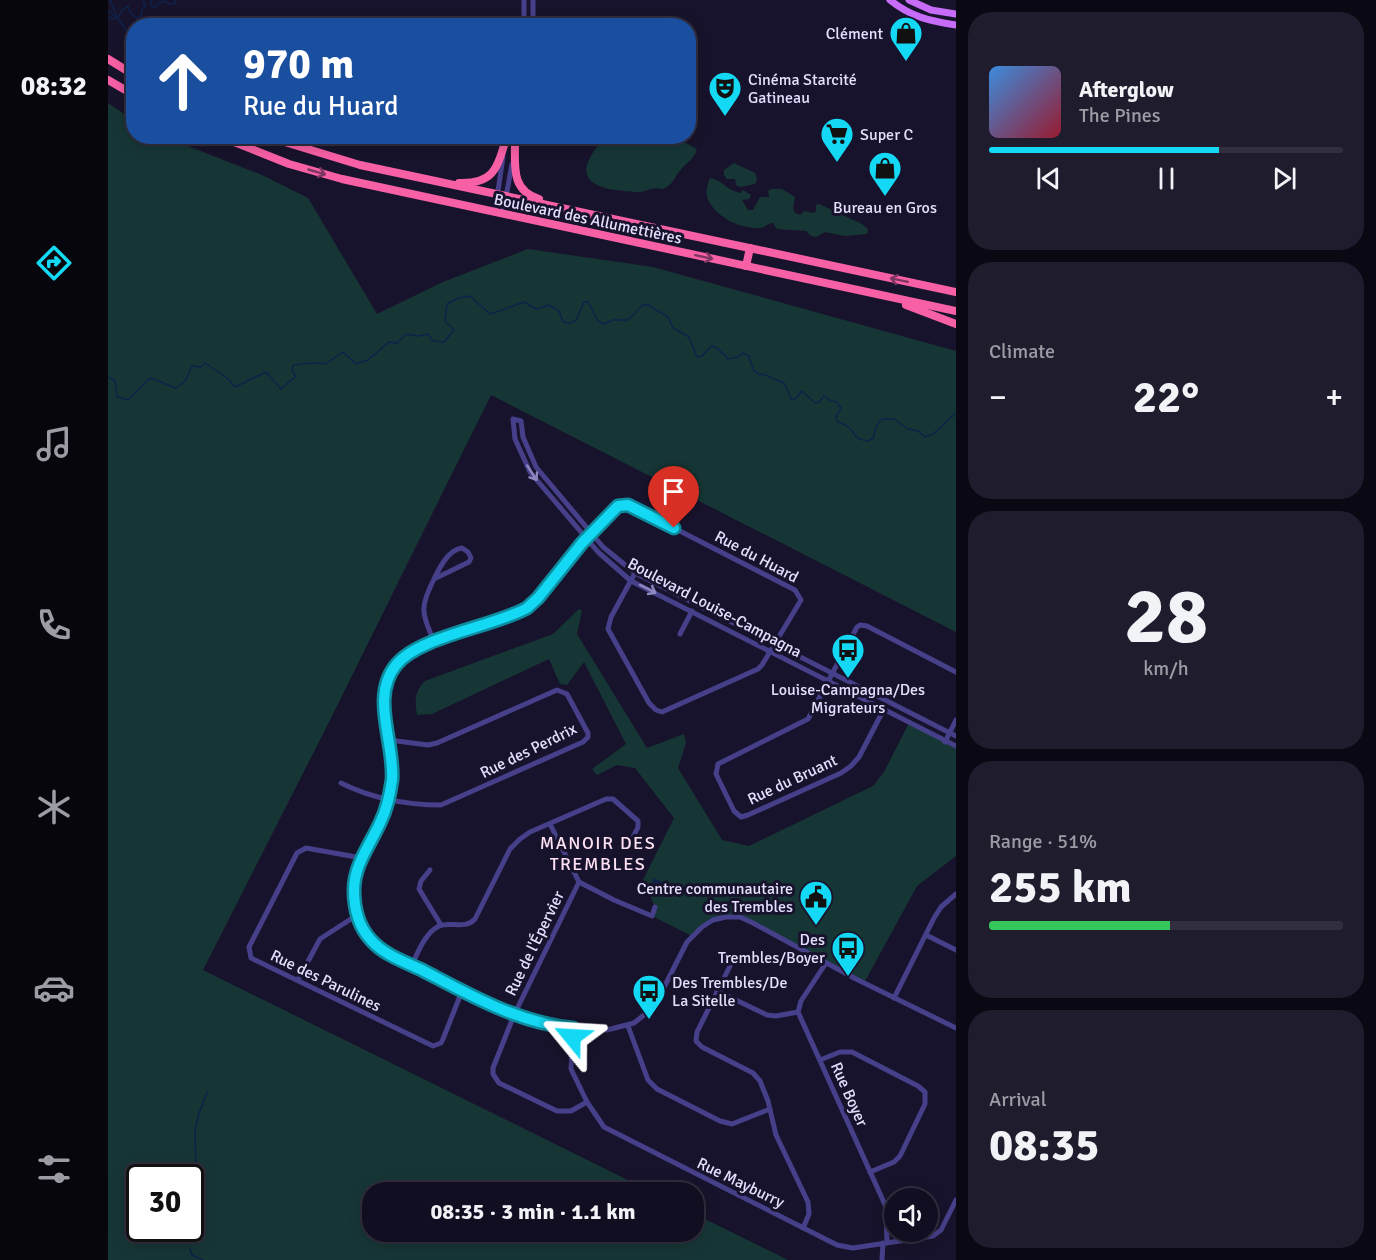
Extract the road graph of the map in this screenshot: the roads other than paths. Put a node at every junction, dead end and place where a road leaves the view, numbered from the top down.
1 (524, 0) edge
2 (533, 0) edge
3 (890, 0) edge
4 (909, 0) edge
5 (956, 14) edge
6 (524, 18) edge
7 (533, 18) edge
8 (956, 25) edge
9 (108, 59) edge
10 (126, 70) edge
11 (108, 80) edge
12 (126, 90) edge
13 (238, 144) edge
14 (289, 144) edge
15 (504, 144) edge
16 (505, 144) edge
17 (514, 144) edge
18 (515, 144) edge
19 (438, 182) junction
20 (502, 196) junction
21 (575, 210) junction
22 (499, 212) junction
23 (750, 248) junction
24 (746, 266) junction
25 (791, 276) junction
26 (956, 292) edge
27 (956, 311) edge
28 (956, 324) edge
29 (592, 534) junction
30 (587, 539) junction
31 (635, 573) junction
32 (434, 579) junction
33 (631, 581) junction
34 (696, 604) junction
35 (692, 612) junction
36 (680, 634) dead end
37 (434, 642) junction
38 (774, 645) junction
39 (770, 651) junction
40 (956, 672) edge
41 (832, 674) junction
42 (828, 682) junction
43 (887, 703) junction
44 (883, 710) junction
45 (956, 720) edge
46 (953, 735) edge
47 (390, 740) junction
48 (945, 742) junction
49 (956, 747) edge
50 (341, 783) dead end
51 (389, 798) junction
52 (550, 824) junction
53 (630, 841) dead end
54 (362, 858) junction
55 (430, 870) dead end
56 (579, 882) junction
57 (956, 894) edge
58 (655, 907) dead end
59 (357, 915) junction
60 (441, 925) junction
61 (926, 935) junction
62 (956, 950) edge
63 (826, 963) junction
64 (412, 965) junction
65 (730, 966) dead end
66 (298, 980) junction
67 (462, 991) junction
68 (717, 991) junction
69 (894, 998) junction
70 (798, 1012) junction
71 (514, 1015) junction
72 (627, 1026) junction
73 (573, 1028) junction
74 (956, 1028) edge
75 (820, 1060) junction
76 (587, 1102) junction
77 (770, 1109) junction
78 (870, 1172) junction
79 (956, 1200) edge
80 (803, 1228) junction
81 (885, 1243) junction
82 (882, 1260) edge

1 - 6 street
2 - 7 street
3 - 8 main road
4 - 5 main road
9 - 10 highway
11 - 12 highway
13 -> 22 highway, Boulevard des Allumettières
14 - 19 highway, Boulevard des Allumettières
15 - 19 highway
16 - 20 street
17 - 20 street
18 - 21 highway
19 - 20 highway, Boulevard des Allumettières
20 - 21 highway, Boulevard des Allumettières
20 - 22 street
21 - 23 highway, Boulevard des Allumettières
22 -> 24 highway, Boulevard des Allumettières
23 - 24 highway
26 -> 23 highway, Boulevard des Allumettières
24 - 25 highway, Boulevard des Allumettières
25 - 27 highway, Boulevard des Allumettières
25 - 28 highway
29 - 30 street
29 -> 30 street, Boulevard Louise-Campagna
29 - 31 street, Boulevard Louise-Campagna
29 - 38 street, Rue du Huard
30 - 33 street, Boulevard Louise-Campagna
30 - 37 street
31 - 33 street
31 - 34 street, Boulevard Louise-Campagna
32 - 32 street
32 - 37 street
33 -> 35 street, Boulevard Louise-Campagna
33 - 39 street
34 - 35 street
34 - 38 street, Boulevard Louise-Campagna
35 - 36 street
35 - 39 street, Boulevard Louise-Campagna
37 - 47 street
38 - 39 street
38 - 41 street, Boulevard Louise-Campagna
39 - 42 street, Boulevard Louise-Campagna
40 - 41 street
41 - 42 street
41 - 43 street, Boulevard Louise-Campagna
42 - 44 street, Boulevard Louise-Campagna
42 - 44 street, Rue du Bruant
43 - 44 street
43 - 46 street, Boulevard Louise-Campagna
44 - 48 street, Boulevard Louise-Campagna
45 - 46 street
46 - 48 street
47 - 51 street
47 - 51 street, Rue des Perdrix
48 - 49 street, Boulevard Louise-Campagna
50 - 51 street
51 - 54 street
52 - 53 street
52 - 56 street
52 - 60 street
54 - 59 street
54 - 66 street, Rue des Parulines
55 - 60 street
56 - 58 street
56 - 71 street, Rue de l'Épervier
57 - 61 street
59 - 64 street
59 - 66 street
60 - 64 street
61 - 62 street
61 - 69 street
63 - 69 street
63 - 70 street
63 - 72 street
64 - 67 street
65 - 68 street
66 - 67 street, Rue des Parulines
67 - 71 street
68 - 70 street
68 - 77 street
69 - 74 street
70 - 75 street, Rue Boyer
71 - 73 street
71 - 76 street, Rue de l'Épervier
72 - 73 street
72 - 77 street
73 - 76 street, Rue Mayburry
75 - 78 street, Rue Boyer
75 - 78 street
76 - 80 street, Rue Mayburry
77 - 80 street
78 - 81 street, Rue Boyer
79 - 81 street, Rue Mayburry
80 - 81 street, Rue Mayburry
81 - 82 street, Rue Boyer

